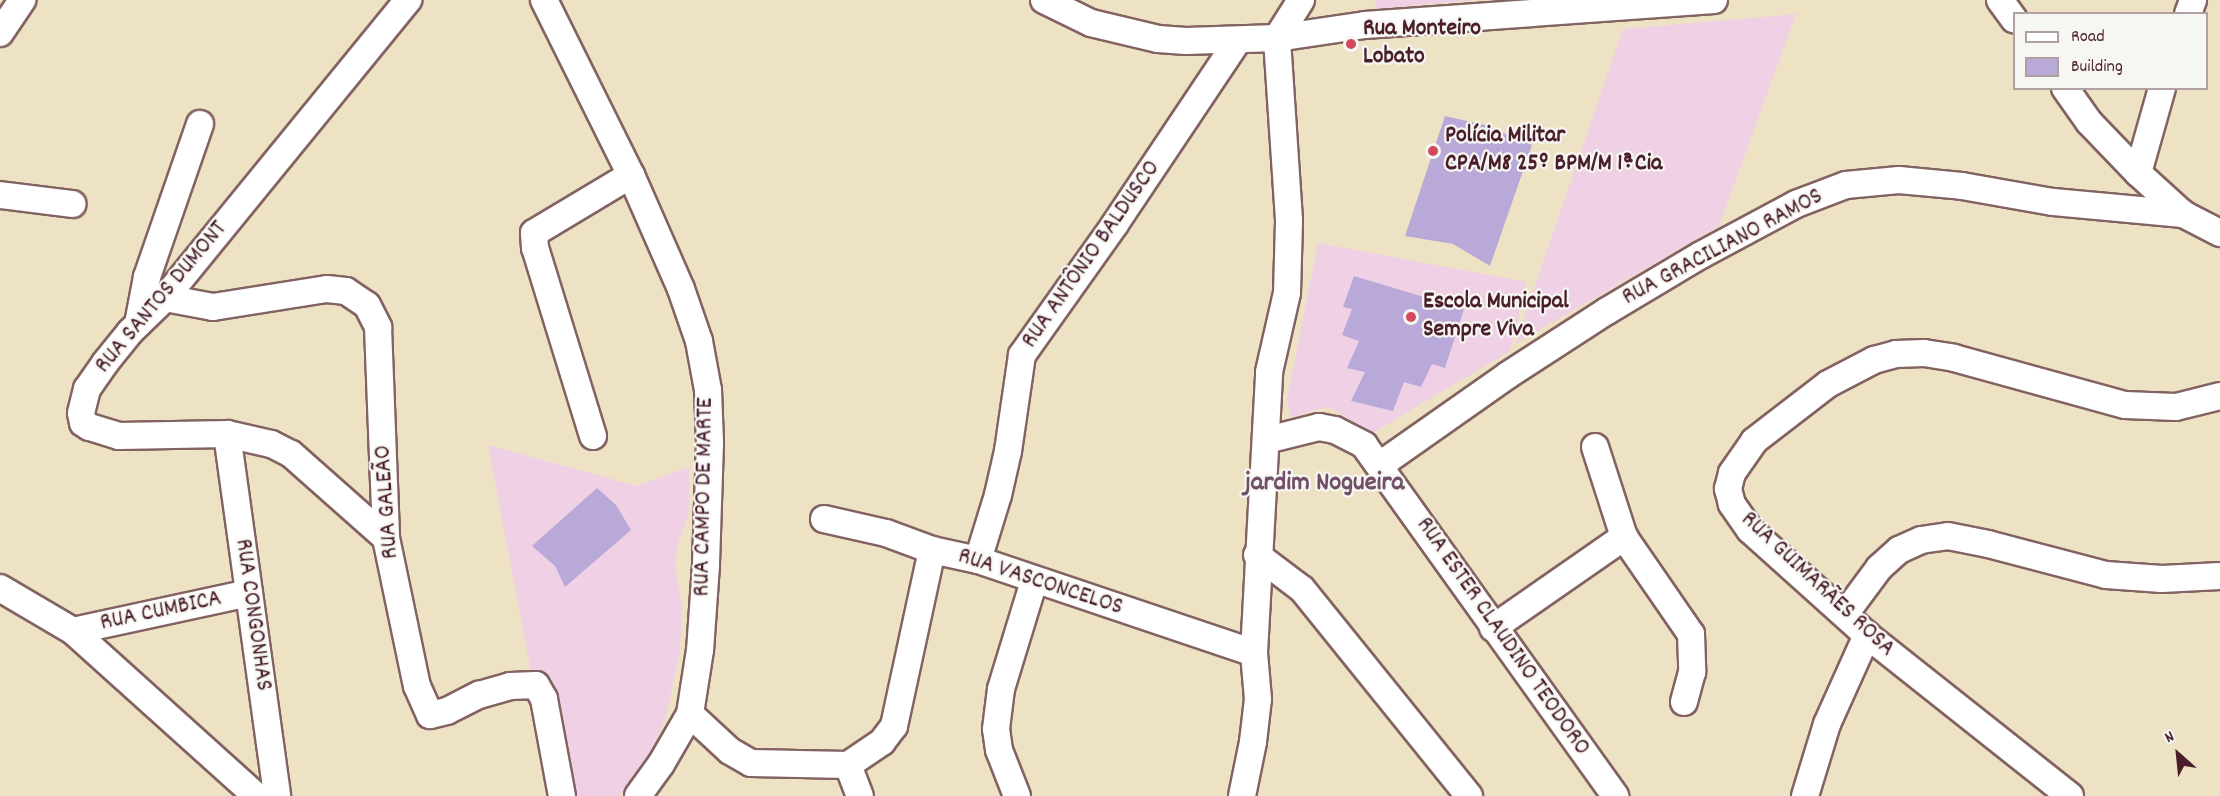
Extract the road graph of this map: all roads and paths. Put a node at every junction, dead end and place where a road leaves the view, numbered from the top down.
1 (22, 0) edge
2 (408, 0) edge
3 (544, 0) edge
4 (1044, 0) edge
5 (1301, 0) edge
6 (1714, 0) edge
7 (2001, 0) edge
8 (2013, 18) edge
9 (0, 33) edge
10 (1277, 38) junction
11 (1238, 40) junction
12 (2066, 90) edge
13 (2161, 90) edge
14 (200, 124) dead end
15 (2138, 173) junction
16 (631, 175) junction
17 (0, 195) edge
18 (72, 204) dead end
19 (2182, 214) junction
20 (2220, 233) edge
21 (165, 298) junction
22 (138, 324) junction
23 (2220, 396) edge
24 (227, 434) junction
25 (593, 436) dead end
26 (1267, 440) junction
27 (1595, 447) dead end
28 (1380, 465) junction
29 (824, 519) dead end
30 (1624, 537) junction
31 (386, 538) junction
32 (932, 550) junction
33 (1257, 555) junction
34 (978, 560) junction
35 (2220, 576) edge
36 (1035, 581) junction
37 (0, 588) edge
38 (249, 593) junction
39 (1845, 614) junction
40 (1493, 627) junction
41 (73, 631) junction
42 (1867, 635) junction
43 (1254, 653) junction
44 (1684, 702) dead end
45 (690, 714) junction
46 (848, 765) junction
47 (2041, 786) edge
48 (256, 796) edge
49 (277, 796) edge
50 (562, 796) edge
51 (638, 796) edge
52 (860, 796) edge
53 (1017, 796) edge
54 (1242, 796) edge
55 (1469, 796) edge
56 (1615, 796) edge
57 (1804, 796) edge
58 (2070, 796) edge

1 - 9 street
2 - 21 street, RUA SANTOS DUMONT
3 - 16 street, RUA CAMPO DE MARTE
4 - 11 street
5 - 10 street
6 - 10 street
7 - 8 street
10 - 11 street
10 - 26 street
11 - 34 street, RUA ANTÔNIO BALDUSCO
12 - 15 street
13 - 15 street
14 - 22 street
15 - 19 street
16 - 25 street
16 - 45 street, RUA CAMPO DE MARTE
17 - 18 street
19 - 20 street
19 - 28 street, RUA GRACILIANO RAMOS
21 - 22 street, RUA SANTOS DUMONT
21 - 31 street, RUA GALEÃO
22 - 24 street, RUA SANTOS DUMONT
23 - 39 street, RUA GUIMARÃES ROSA
24 - 31 street, RUA SANTOS DUMONT
24 - 38 street, RUA CONGONHAS
26 - 28 street, RUA ESTER CLAUDINO TEODORO
26 - 33 street
27 - 30 street
28 - 40 street, RUA ESTER CLAUDINO TEODORO
29 - 32 street, RUA VASCONCELOS
30 - 40 street
30 - 44 street
31 - 50 street, RUA GALEÃO
32 - 34 street, RUA VASCONCELOS
32 - 46 street
33 - 43 street
33 - 55 street
34 - 36 street, RUA VASCONCELOS
35 - 39 street
36 - 43 street, RUA VASCONCELOS
36 - 53 street
37 - 41 street
38 - 41 street, RUA CUMBICA
38 - 49 street, RUA CONGONHAS
39 - 42 street, RUA GUIMARÃES ROSA
40 - 56 street, RUA ESTER CLAUDINO TEODORO
41 - 48 street
42 - 47 street, RUA GUIMARÃES ROSA
42 - 57 street
43 - 54 street
45 - 46 street
45 - 51 street, RUA CAMPO DE MARTE
46 - 52 street
47 - 58 street, RUA GUIMARÃES ROSA

